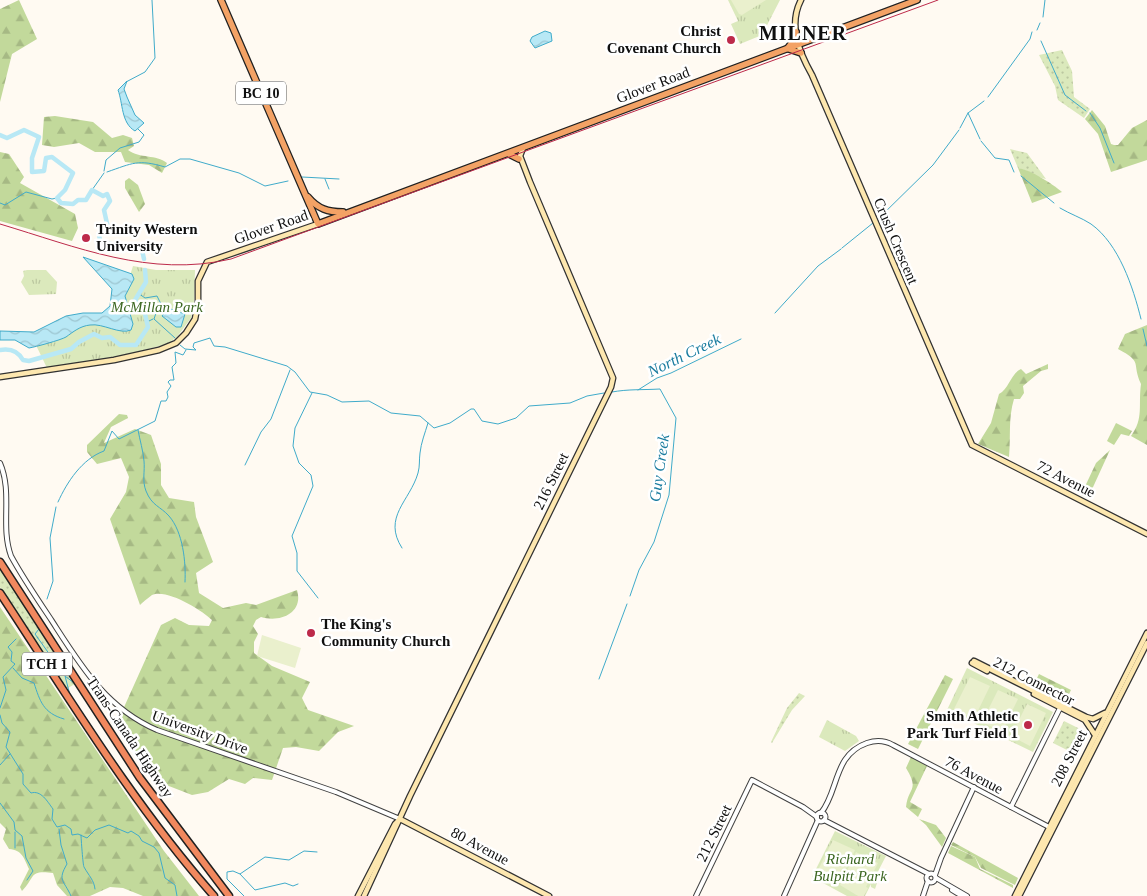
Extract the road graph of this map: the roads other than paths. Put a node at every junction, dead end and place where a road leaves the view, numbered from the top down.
1 (221, 0) edge
2 (801, 0) edge
3 (917, 0) edge
4 (796, 32) junction
5 (799, 44) junction
6 (787, 48) junction
7 (801, 53) junction
8 (521, 148) junction
9 (498, 157) junction
10 (519, 159) junction
11 (455, 172) junction
12 (530, 182) junction
13 (301, 186) junction
14 (350, 211) junction
15 (318, 224) junction
16 (0, 377) edge
17 (973, 446) joint
18 (0, 463) edge
19 (1147, 534) edge
20 (0, 562) edge
21 (0, 593) edge
22 (1147, 633) edge
23 (1147, 643) edge
24 (973, 662) dead end
25 (1061, 707) junction
26 (1106, 713) junction
27 (1085, 718) junction
28 (1095, 735) junction
29 (974, 787) junction
30 (1011, 807) junction
31 (821, 817) junction
32 (400, 819) junction
33 (1048, 827) junction
34 (205, 866) junction
35 (931, 878) junction
36 (199, 879) junction
37 (924, 895) edge
38 (210, 896) edge
39 (214, 896) edge
40 (229, 896) edge
41 (235, 896) edge
42 (358, 896) edge
43 (364, 896) edge
44 (549, 896) edge
45 (696, 896) edge
46 (784, 896) edge
47 (962, 896) edge
48 (967, 896) edge
49 (1015, 896) edge
50 (1019, 896) edge

1 - 13 highway, BC 10
2 - 4 main road
3 - 5 highway, Glover Road
4 - 5 main road
4 - 6 highway
5 - 6 highway, Glover Road
5 - 7 main road, Crush Crescent
6 - 7 highway
6 - 8 highway, Glover Road
7 - 17 main road, Crush Crescent
8 - 9 highway, Glover Road
8 - 10 main road
8 - 11 highway, Glover Road
8 - 12 main road, 216 Street
9 - 10 highway
9 - 11 highway, Glover Road
10 - 12 main road
11 - 14 highway, Glover Road
12 - 32 main road, 216 Street
13 - 14 highway
13 - 15 highway, BC 10
14 - 15 highway, Glover Road
15 - 16 main road, Glover Road
17 - 19 main road, 72 Avenue
18 - 32 street, University Drive
20 - 34 highway, Trans-Canada Highway / TCH 1
21 - 36 highway, Trans-Canada Highway / TCH 1
22 - 26 main road, 208 Street
23 - 50 main road, 208 Street
24 - 25 main road, 212 Connector
25 - 27 main road, 212 Connector
25 - 30 street
26 - 27 main road
26 - 28 main road, 208 Street
27 - 28 main road
28 - 33 main road, 208 Street
29 - 30 street, 76 Avenue
29 - 31 street, 76 Avenue
29 - 35 street
30 - 33 street, 76 Avenue
31 - 35 street
31 - 45 street, 212 Street
31 - 46 street
32 - 42 main road, 216 Street
32 - 43 main road, 216 Street
32 - 44 main road, 80 Avenue
33 - 49 main road, 208 Street
34 - 40 highway, Trans-Canada Highway / TCH 1
34 - 41 highway
35 - 37 street
35 - 47 street
35 - 48 street
36 - 38 highway
36 - 39 highway, Trans-Canada Highway / TCH 1

